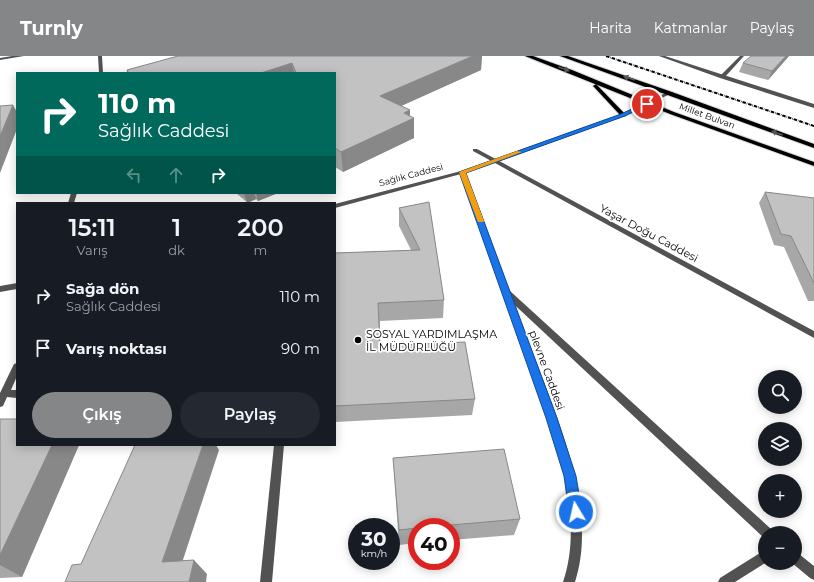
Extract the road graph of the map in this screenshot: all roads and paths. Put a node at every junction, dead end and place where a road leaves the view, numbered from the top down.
1 (22, 56) edge
2 (100, 56) edge
3 (528, 56) edge
4 (563, 56) edge
5 (660, 56) edge
6 (742, 56) edge
7 (0, 58) edge
8 (101, 72) edge
9 (722, 78) junction
10 (591, 80) junction
11 (670, 93) junction
12 (647, 104) junction
13 (814, 106) edge
14 (623, 115) junction
15 (814, 146) edge
16 (475, 150) dead end
17 (495, 161) junction
18 (814, 164) edge
19 (463, 172) junction
20 (336, 206) edge
21 (16, 286) edge
22 (0, 289) edge
23 (507, 293) junction
24 (814, 335) edge
25 (16, 368) edge
26 (6, 393) junction
27 (16, 394) edge
28 (0, 403) edge
29 (279, 446) edge
30 (759, 526) edge
31 (758, 560) edge
32 (802, 564) edge
33 (814, 574) edge
34 (266, 582) edge
35 (568, 582) edge
36 (724, 582) edge

1 - 7 street
2 - 8 street
3 -> 10 main road, Millet Bulvarı
11 -> 4 main road, Millet Bulvarı
5 - 9 street
6 - 9 street
9 - 13 street
10 - 12 main road, Millet Bulvarı
10 - 14 main road
11 - 12 street, Sağlık Caddesi
15 -> 11 main road, Millet Bulvarı
12 - 14 street, Sağlık Caddesi
12 - 18 main road, Millet Bulvarı
14 - 17 street, Sağlık Caddesi
16 - 17 street, Yaşar Doğu Caddesi
17 - 19 street, Sağlık Caddesi
17 - 24 street, Yaşar Doğu Caddesi
19 - 20 street, Sağlık Caddesi
19 - 23 street, plevne Caddesi
21 - 22 street
23 - 30 street
23 - 35 street, plevne Caddesi
25 - 26 street
26 - 27 street
26 - 28 street
29 - 34 street
31 - 36 street
32 - 33 street

